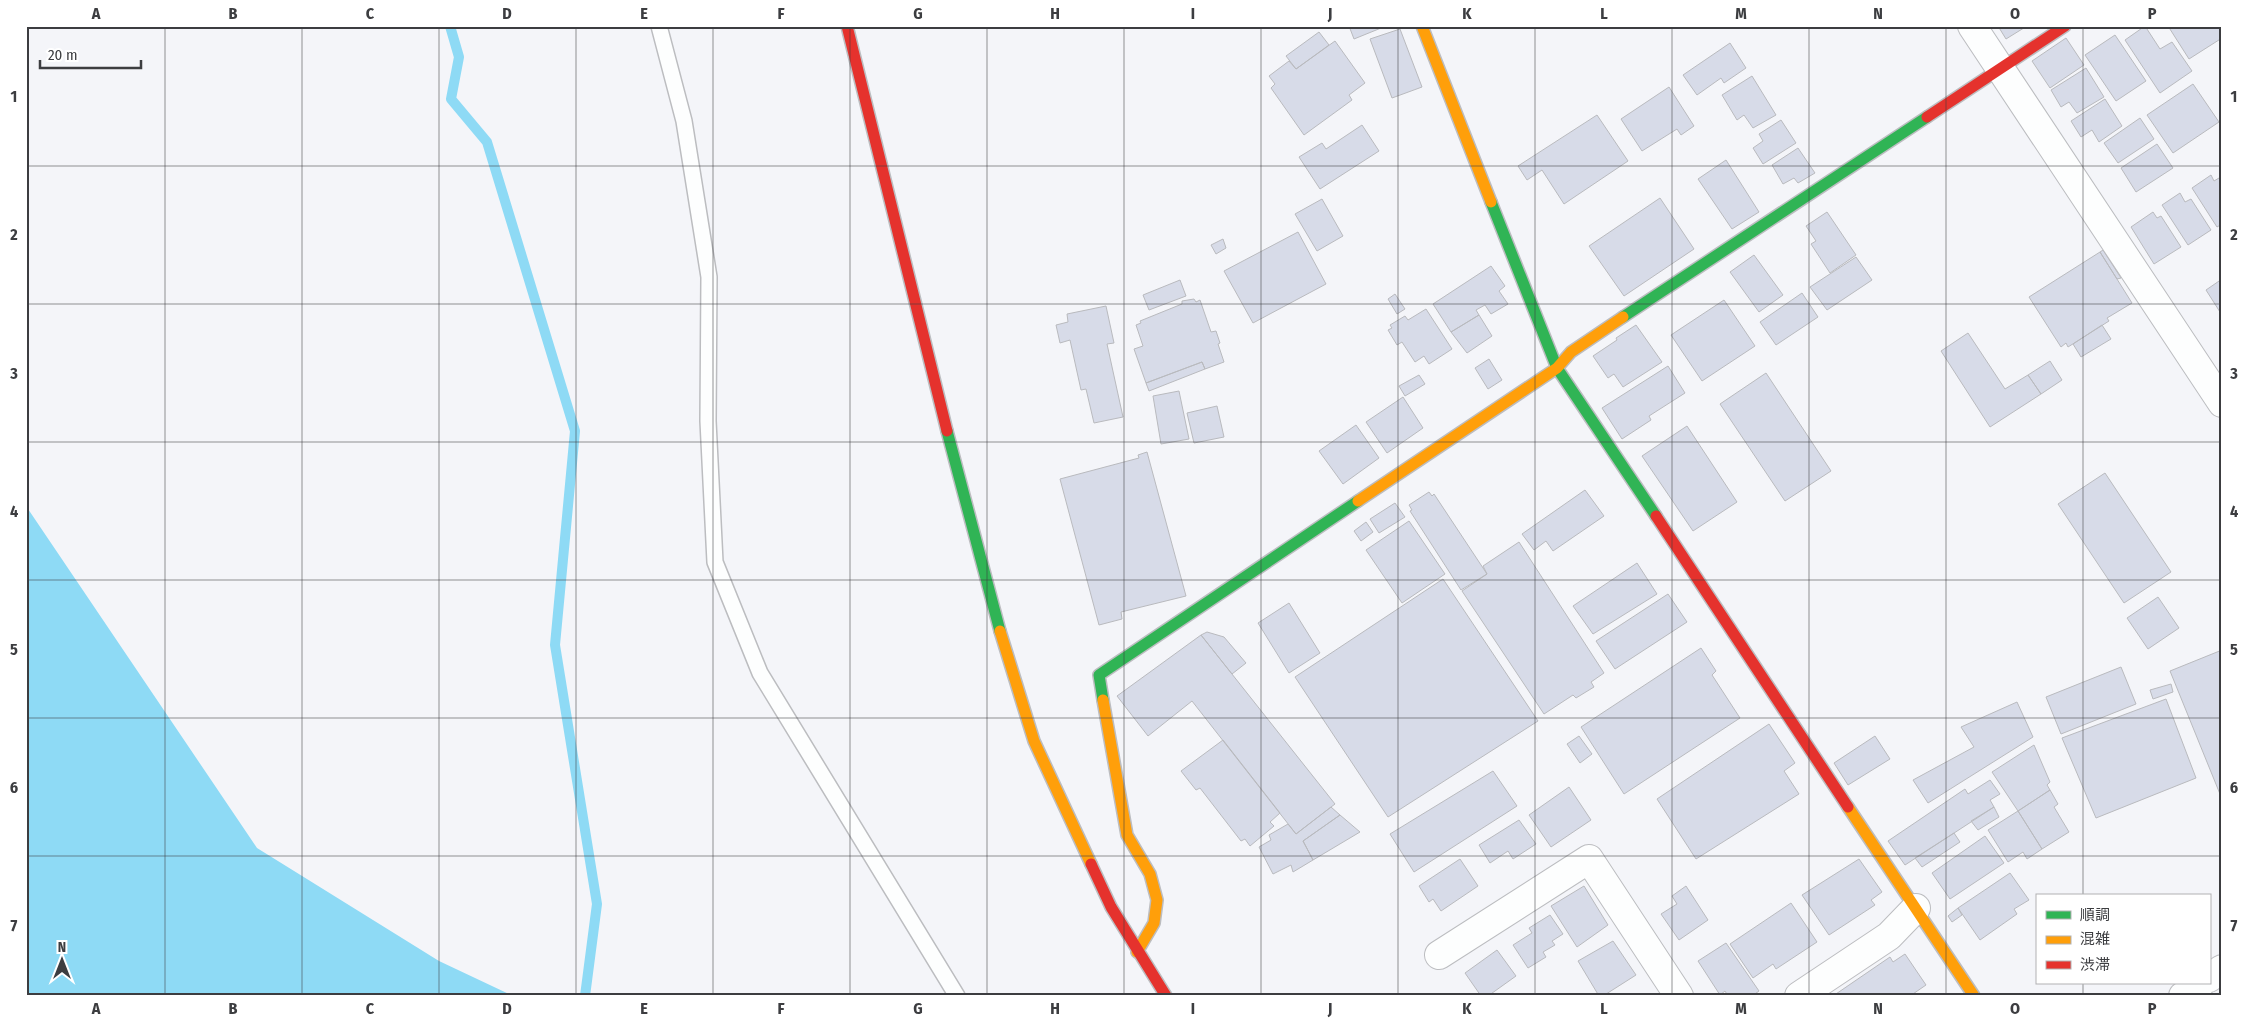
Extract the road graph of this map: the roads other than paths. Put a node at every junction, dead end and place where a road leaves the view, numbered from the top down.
1 (659, 26) edge
2 (847, 26) edge
3 (1422, 26) edge
4 (1972, 26) edge
5 (2065, 26) edge
6 (2000, 69) junction
7 (1557, 368) junction
8 (2222, 403) edge
9 (1916, 908) junction
10 (1137, 952) junction
11 (1439, 955) dead end
12 (2222, 969) edge
13 (2210, 977) edge
14 (2200, 984) edge
15 (957, 996) edge
16 (1166, 996) edge
17 (1678, 996) edge
18 (1799, 996) edge
19 (1974, 996) edge
20 (2183, 996) edge

1 - 15 lane
2 - 10 street
3 - 7 street
4 - 6 street
5 - 6 street
6 - 7 street
6 - 8 street
7 - 9 street
7 - 10 street
9 - 18 street
9 - 19 street
10 - 16 street
11 - 17 street
12 - 13 street
14 - 20 street

